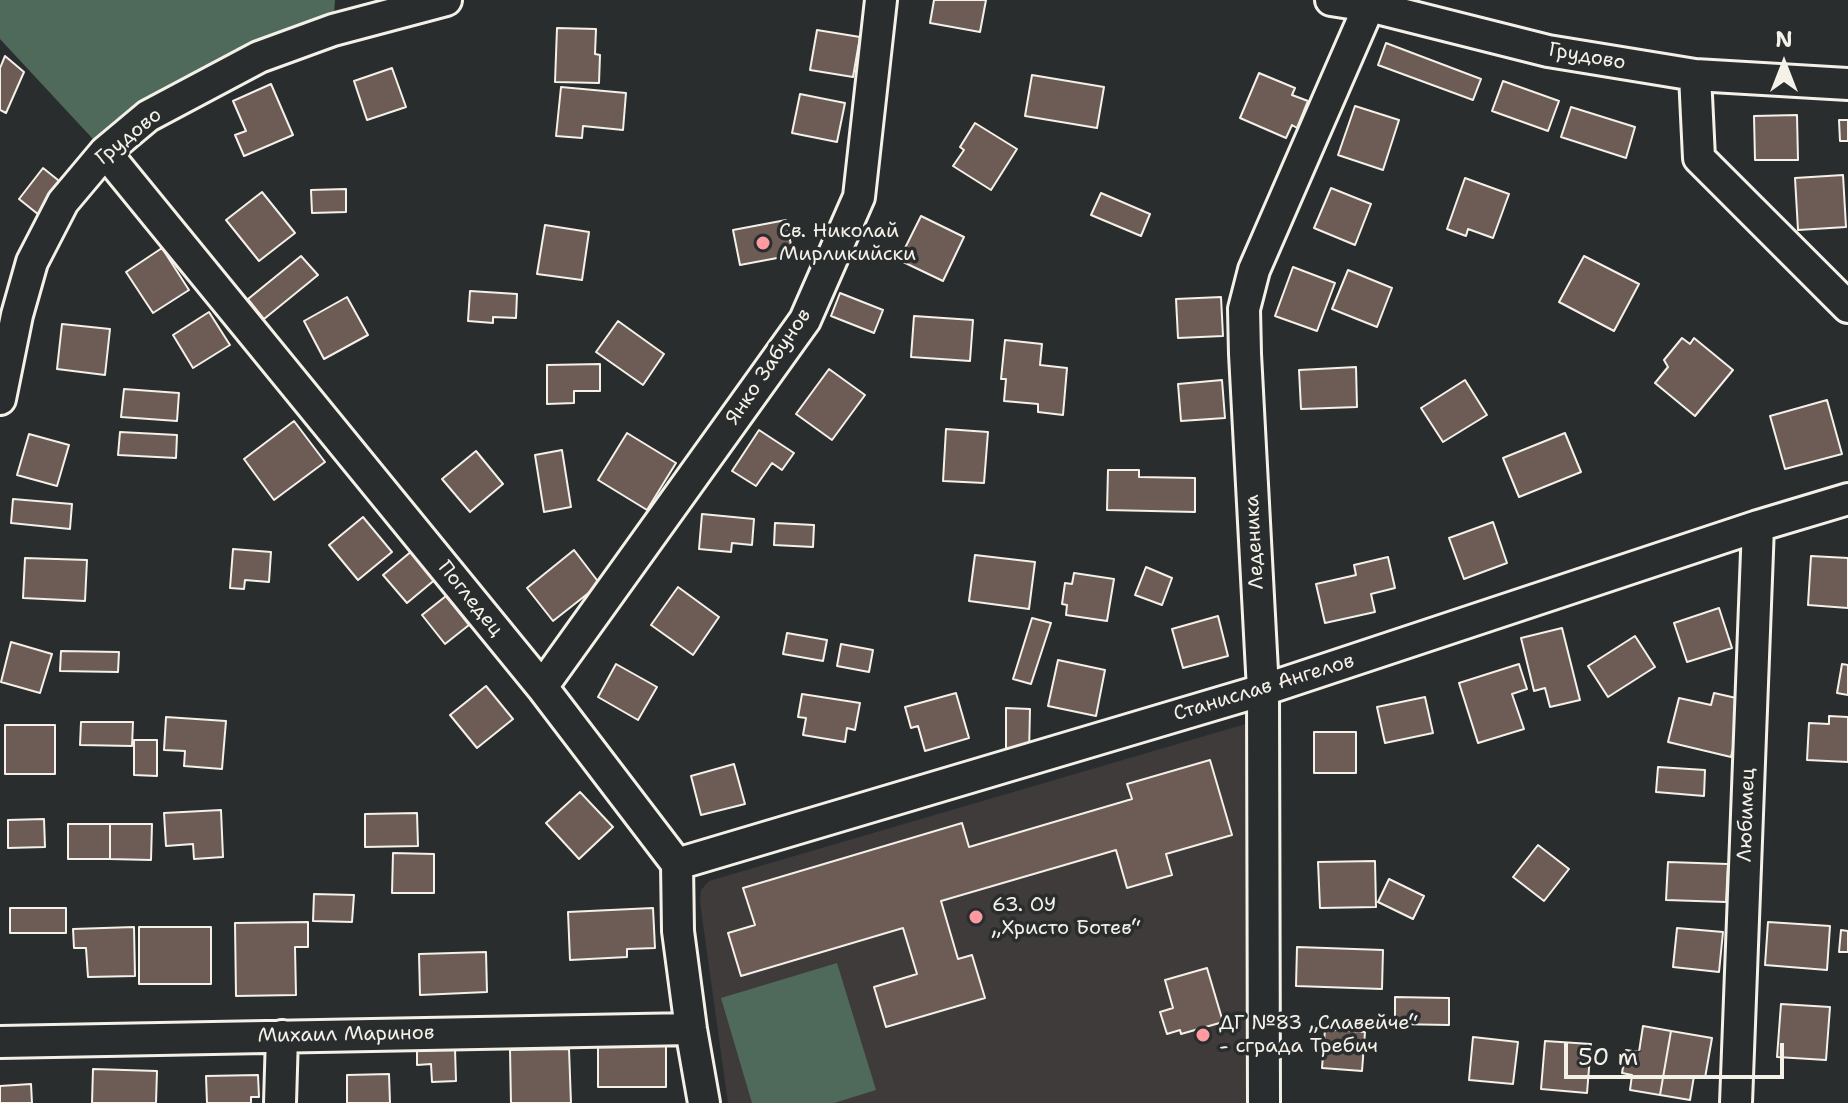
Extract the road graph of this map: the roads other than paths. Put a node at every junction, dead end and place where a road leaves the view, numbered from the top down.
1 (446, 0) edge
2 (881, 0) edge
3 (1331, 0) edge
4 (1369, 6) junction
5 (1695, 75) junction
6 (1848, 84) edge
7 (105, 152) junction
8 (1848, 307) edge
9 (0, 399) edge
10 (1848, 499) edge
11 (1758, 526) junction
12 (542, 687) junction
13 (1263, 690) junction
14 (677, 864) junction
15 (691, 1029) junction
16 (282, 1036) junction
17 (0, 1042) edge
18 (280, 1103) edge
19 (704, 1103) edge
20 (1264, 1103) edge
21 (1736, 1103) edge

1 - 7 street, Грудово
2 - 12 street, Янко Забунов
3 - 4 street, Грудово
4 - 5 street, Грудово
4 - 13 street, Леденика
5 - 6 street, Грудово
5 - 8 street
7 - 9 street, Грудово
7 - 12 street, Погледец
10 - 11 street, Станислав Ангелов
11 - 13 street, Станислав Ангелов
11 - 21 street, Любимец
12 - 14 street, Погледец
13 - 14 street, Станислав Ангелов
13 - 20 street, Леденика
14 - 15 street
15 - 16 street, Михаил Маринов
15 - 19 street
16 - 17 street, Михаил Маринов
16 - 18 street

